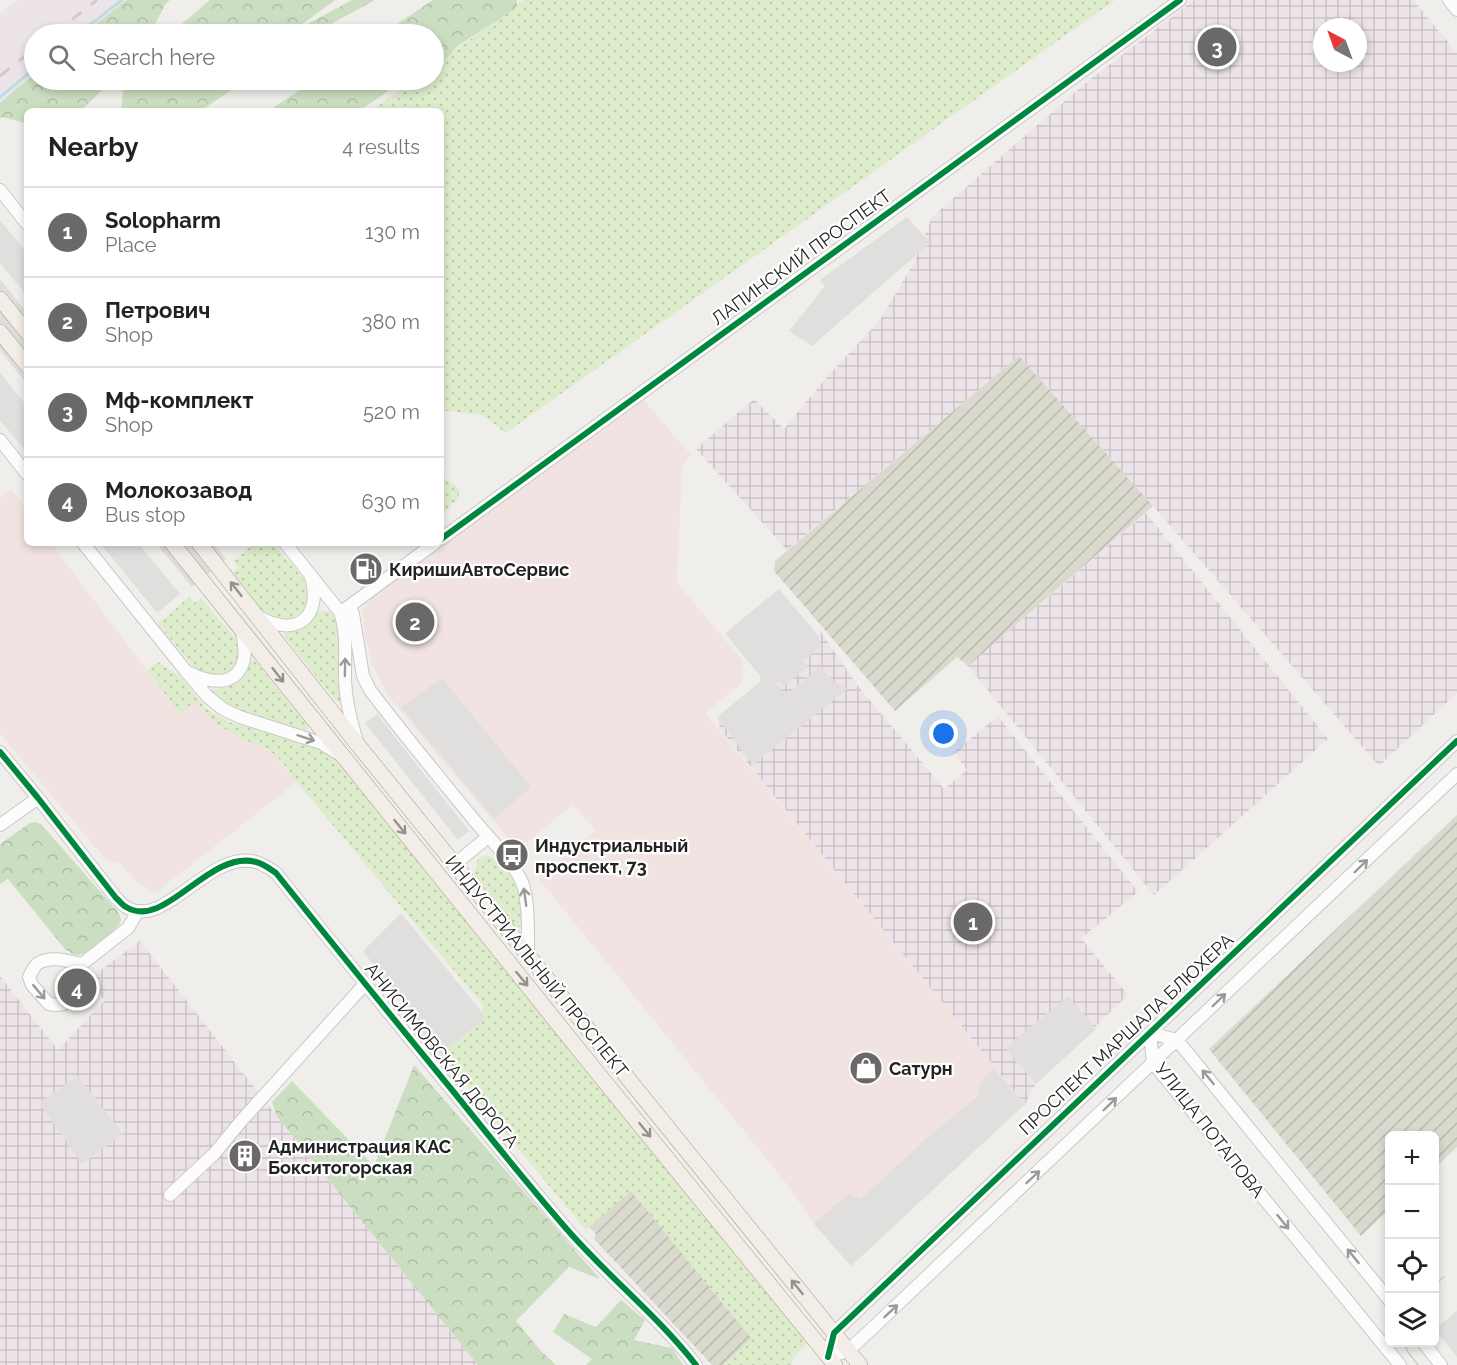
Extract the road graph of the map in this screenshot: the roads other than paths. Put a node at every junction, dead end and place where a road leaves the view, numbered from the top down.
1 (1180, 0) edge
2 (1449, 0) edge
3 (1457, 10) edge
4 (0, 190) edge
5 (24, 220) edge
6 (0, 299) edge
7 (24, 328) edge
8 (0, 332) edge
9 (24, 361) edge
10 (0, 440) edge
11 (24, 470) edge
12 (444, 536) edge
13 (85, 546) edge
14 (174, 546) edge
15 (201, 546) edge
16 (288, 546) edge
17 (431, 546) edge
18 (310, 573) junction
19 (345, 609) junction
20 (257, 615) junction
21 (242, 629) junction
22 (185, 670) junction
23 (1457, 741) edge
24 (358, 745) junction
25 (0, 752) edge
26 (343, 756) junction
27 (1457, 774) edge
28 (38, 798) junction
29 (0, 825) edge
30 (488, 837) junction
31 (455, 864) junction
32 (138, 911) junction
33 (528, 955) junction
34 (82, 964) junction
35 (365, 984) junction
36 (1149, 1033) junction
37 (1177, 1040) junction
38 (1153, 1063) junction
39 (170, 1195) dead end
40 (1385, 1296) edge
41 (834, 1333) junction
42 (1427, 1347) edge
43 (848, 1351) junction
44 (831, 1361) edge
45 (696, 1365) edge
46 (860, 1365) edge
47 (1400, 1365) edge
48 (1441, 1365) edge

1 - 12 street, ЛАПИНСКИЙ ПРОСПЕКТ
2 - 3 street
4 - 5 street
6 - 7 main road
8 - 9 main road
10 - 11 street
13 - 22 street
14 - 21 main road, ИНДУСТРИАЛЬНЫЙ ПРОСПЕКТ
20 -> 15 main road, ИНДУСТРИАЛЬНЫЙ ПРОСПЕКТ
16 - 18 street
17 - 19 street
18 - 19 street
18 - 20 street
24 -> 19 street
19 - 30 street
20 - 24 main road, ИНДУСТРИАЛЬНЫЙ ПРОСПЕКТ
21 - 22 street
21 -> 26 main road, ИНДУСТРИАЛЬНЫЙ ПРОСПЕКТ
22 -> 26 street
23 - 36 street, ПРОСПЕКТ МАРШАЛА БЛЮХЕРА
24 - 31 main road, ИНДУСТРИАЛЬНЫЙ ПРОСПЕКТ
25 - 28 street
26 -> 44 main road, ИНДУСТРИАЛЬНЫЙ ПРОСПЕКТ
37 -> 27 street
28 - 29 street
28 - 32 street
30 - 31 street
33 -> 30 street
31 - 33 main road, ИНДУСТРИАЛЬНЫЙ ПРОСПЕКТ
32 - 34 street
32 - 35 street, АНИСИМОВСКАЯ ДОРОГА
41 -> 33 main road, ИНДУСТРИАЛЬНЫЙ ПРОСПЕКТ
34 -> 34 street
35 - 39 street
35 - 45 street, АНИСИМОВСКАЯ ДОРОГА
36 - 37 street, УЛИЦА ПОТАПОВА
36 - 38 street, УЛИЦА ПОТАПОВА
36 - 41 street, ПРОСПЕКТ МАРШАЛА БЛЮХЕРА
37 - 38 street
40 -> 37 street, УЛИЦА ПОТАПОВА
43 -> 38 street
38 -> 47 street, УЛИЦА ПОТАПОВА
41 - 43 main road, ИНДУСТРИАЛЬНЫЙ ПРОСПЕКТ
41 - 44 street
42 - 48 street
43 - 44 street
43 - 46 main road, ИНДУСТРИАЛЬНЫЙ ПРОСПЕКТ

